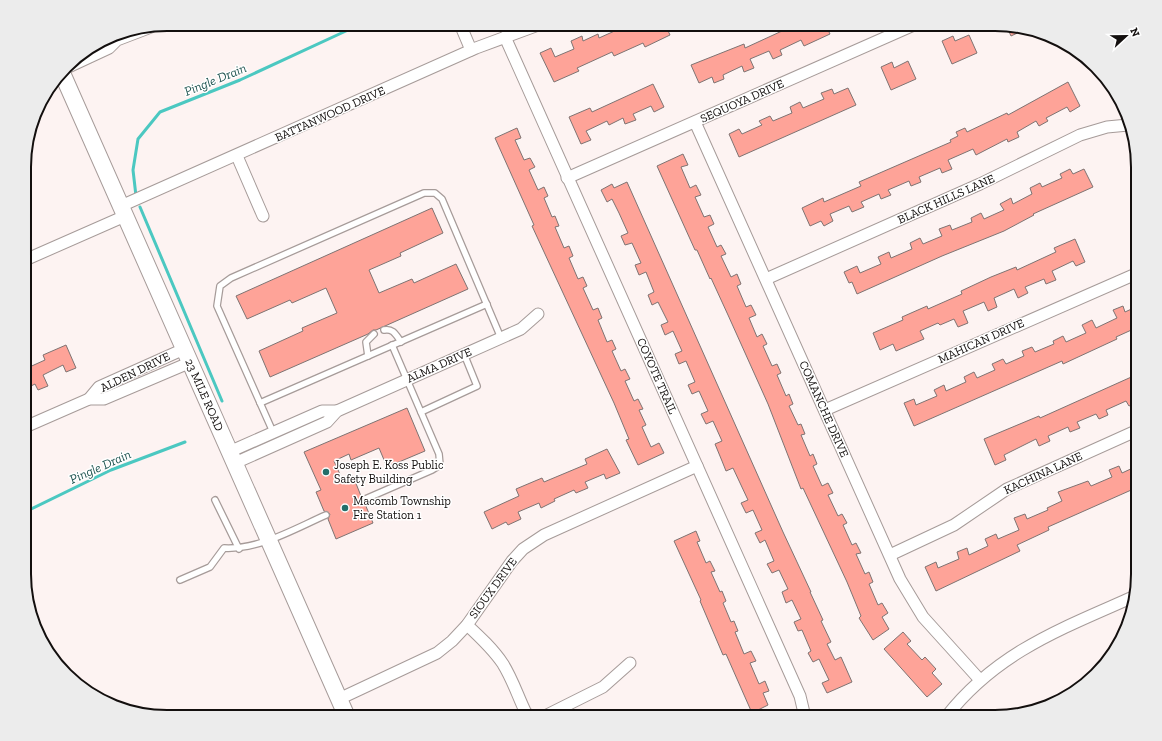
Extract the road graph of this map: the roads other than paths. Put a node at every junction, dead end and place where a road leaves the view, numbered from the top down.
1 (463, 31) edge
2 (522, 31) edge
3 (900, 31) edge
4 (505, 37) junction
5 (117, 40) edge
6 (471, 50) junction
7 (83, 60) edge
8 (64, 78) edge
9 (695, 122) junction
10 (1124, 125) edge
11 (237, 156) junction
12 (567, 178) junction
13 (123, 211) junction
14 (263, 216) dead end
15 (31, 257) edge
16 (1131, 276) edge
17 (766, 279) junction
18 (487, 304) junction
19 (538, 314) dead end
20 (384, 330) dead end
21 (374, 334) dead end
22 (501, 338) junction
23 (401, 342) junction
24 (392, 345) junction
25 (464, 354) junction
26 (188, 355) junction
27 (368, 356) junction
28 (407, 380) junction
29 (260, 403) junction
30 (825, 410) junction
31 (337, 411) junction
32 (421, 412) junction
33 (31, 424) edge
34 (276, 431) junction
35 (1131, 433) edge
36 (283, 441) junction
37 (232, 457) junction
38 (697, 466) junction
39 (215, 500) dead end
40 (363, 500) dead end
41 (326, 516) dead end
42 (268, 540) junction
43 (239, 549) junction
44 (890, 555) junction
45 (180, 580) dead end
46 (1128, 600) edge
47 (467, 625) junction
48 (630, 663) dead end
49 (980, 680) junction
50 (339, 699) junction
51 (344, 710) edge
52 (525, 710) edge
53 (557, 710) edge
54 (803, 710) edge
55 (952, 710) edge

1 - 6 street
2 - 4 street, BATTANWOOD DRIVE
3 - 9 street, SEQUOYA DRIVE
4 - 6 street, BATTANWOOD DRIVE
4 - 12 street, COYOTE TRAIL
5 - 7 street
6 - 11 street, BATTANWOOD DRIVE
8 - 13 main road, 23 MILE ROAD
9 - 12 street, SEQUOYA DRIVE
9 - 17 street, COMANCHE DRIVE
10 - 17 street, BLACK HILLS LANE
11 - 13 street, BATTANWOOD DRIVE
11 - 14 street
12 - 38 street, COYOTE TRAIL
13 - 15 street, BATTANWOOD DRIVE
13 - 26 main road, 23 MILE ROAD
16 - 30 street, MAHICAN DRIVE
17 - 30 street, COMANCHE DRIVE
18 - 22 lane
18 - 23 lane
18 - 29 lane
19 - 22 street, ALMA DRIVE
20 - 23 lane
21 - 27 lane
22 - 25 street, ALMA DRIVE
23 - 24 lane
24 - 27 lane
24 - 28 lane
25 - 28 street, ALMA DRIVE
25 - 32 lane
26 - 33 street, ALDEN DRIVE
26 - 37 main road, 23 MILE ROAD
27 - 29 lane
28 - 31 street, ALMA DRIVE
28 - 32 lane
29 - 34 lane
30 - 44 street, COMANCHE DRIVE
31 - 34 street, ALMA DRIVE
31 - 36 street, ALMA DRIVE
32 - 40 lane
34 - 36 lane
34 - 37 street, ALMA DRIVE
35 - 44 street, KACHINA LANE
36 - 37 street, ALMA DRIVE
37 - 42 main road, 23 MILE ROAD
38 - 47 street, SIOUX DRIVE
38 - 54 street, COYOTE TRAIL
39 - 43 lane
41 - 42 lane
42 - 43 lane
42 - 50 main road, 23 MILE ROAD
43 - 45 lane
44 - 49 street, COMANCHE DRIVE
46 - 49 street
47 - 50 street, SIOUX DRIVE
47 - 52 street
48 - 53 street
49 - 55 street
50 - 51 main road, 23 MILE ROAD

